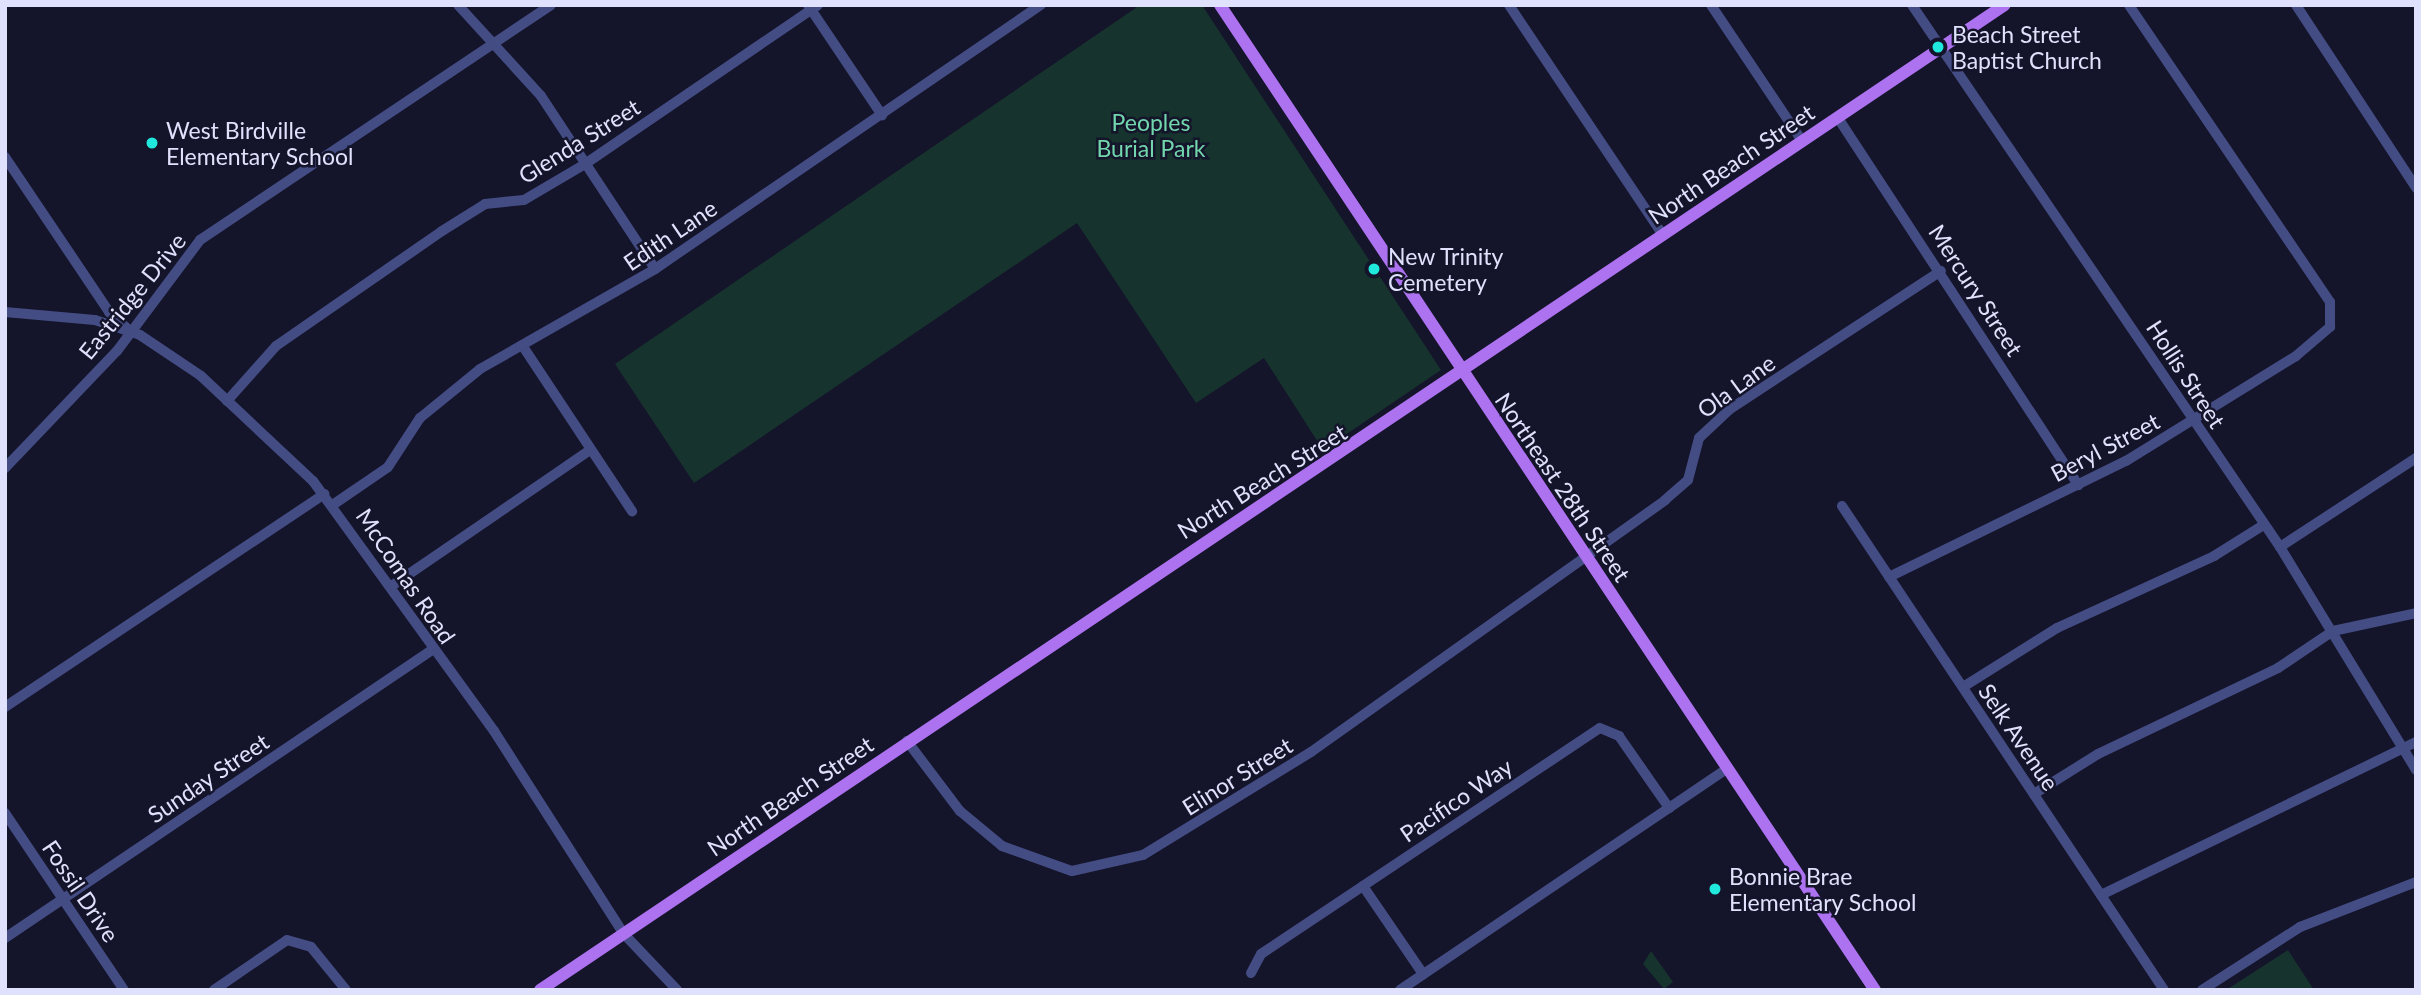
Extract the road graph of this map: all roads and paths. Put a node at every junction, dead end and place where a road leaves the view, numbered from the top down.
1 (457, 5) edge
2 (551, 5) edge
3 (1041, 5) edge
4 (1220, 5) edge
5 (1509, 5) edge
6 (1711, 5) edge
7 (1912, 5) edge
8 (2005, 5) edge
9 (2129, 5) edge
10 (2296, 5) edge
11 (813, 7) edge
12 (493, 45) junction
13 (1941, 48) junction
14 (881, 115) junction
15 (1838, 118) junction
16 (1802, 141) junction
17 (5, 157) edge
18 (585, 164) junction
19 (2416, 188) edge
20 (1663, 235) junction
21 (655, 270) junction
22 (1941, 271) junction
23 (5, 312) edge
24 (131, 331) junction
25 (524, 348) junction
26 (1463, 374) junction
27 (227, 401) junction
28 (2193, 421) junction
29 (590, 450) junction
30 (2416, 458) edge
31 (5, 468) edge
32 (2078, 485) junction
33 (324, 495) junction
34 (334, 504) junction
35 (1842, 506) dead end
36 (632, 511) dead end
37 (2262, 526) junction
38 (2280, 547) junction
39 (1585, 557) junction
40 (1889, 577) junction
41 (393, 585) junction
42 (2416, 613) edge
43 (2333, 631) junction
44 (432, 650) junction
45 (1963, 687) junction
46 (5, 707) edge
47 (908, 741) junction
48 (2416, 742) edge
49 (2400, 747) junction
50 (1727, 769) junction
51 (2416, 771) edge
52 (2034, 794) junction
53 (1669, 808) junction
54 (5, 813) edge
55 (2416, 881) edge
56 (1363, 886) junction
57 (2101, 895) junction
58 (63, 899) junction
59 (623, 933) junction
60 (5, 937) edge
61 (1251, 973) dead end
62 (1423, 974) junction
63 (124, 990) edge
64 (214, 990) edge
65 (346, 990) edge
66 (540, 990) edge
67 (677, 990) edge
68 (1400, 990) edge
69 (1875, 990) edge
70 (2164, 990) edge
71 (2202, 990) edge

1 - 12 street
2 - 12 street, Eastridge Drive
3 - 14 street, Edith Lane
4 - 26 main road, Northeast 28th Street
5 - 20 street
6 - 16 street
7 - 13 street, Hollis Street
8 - 13 main road, North Beach Street
9 - 28 street, Beryl Street
10 - 19 street
11 - 14 street
11 - 18 street, Glenda Street
12 - 18 street
12 - 24 street, Eastridge Drive
13 - 15 main road, North Beach Street
13 - 28 street, Hollis Street
14 - 21 street, Edith Lane
15 - 16 main road, North Beach Street
15 - 22 street, Mercury Street
16 - 20 main road, North Beach Street
17 - 24 street
18 - 21 street
18 - 27 street, Glenda Street
20 - 26 main road, North Beach Street
21 - 25 street, Edith Lane
22 - 32 street, Mercury Street
22 - 39 street, Ola Lane
23 - 24 street, McComas Road
24 - 27 street, McComas Road
24 - 31 street, Eastridge Drive
25 - 29 street
25 - 34 street, Edith Lane
26 - 39 main road, Northeast 28th Street
26 - 47 main road, North Beach Street
27 - 33 street, McComas Road
28 - 32 street, Beryl Street
28 - 37 street, Hollis Street
29 - 36 street
29 - 41 street
30 - 38 street
32 - 40 street, Beryl Street
33 - 34 street, McComas Road
33 - 46 street
34 - 41 street, McComas Road
35 - 40 street, Selk Avenue
37 - 38 street, Hollis Street
37 - 45 street
38 - 43 street, Hollis Street
39 - 47 street, Elinor Street
39 - 50 main road, Northeast 28th Street
40 - 45 street, Selk Avenue
41 - 44 street, McComas Road
42 - 43 street
43 - 49 street, Hollis Street
43 - 52 street
44 - 58 street, Sunday Street
44 - 59 street, McComas Road
45 - 52 street, Selk Avenue
47 - 59 main road, North Beach Street
48 - 49 street
49 - 51 street, Hollis Street
49 - 57 street
50 - 53 street
50 - 69 main road, Northeast 28th Street
52 - 57 street, Selk Avenue
53 - 56 street, Pacifico Way
53 - 62 street
54 - 58 street, Fossil Drive
55 - 71 street
56 - 61 street, Pacifico Way
56 - 62 street
57 - 70 street, Selk Avenue
58 - 60 street, Sunday Street
58 - 63 street, Fossil Drive
59 - 66 main road, North Beach Street
59 - 67 street, McComas Road
62 - 68 street
64 - 65 street

